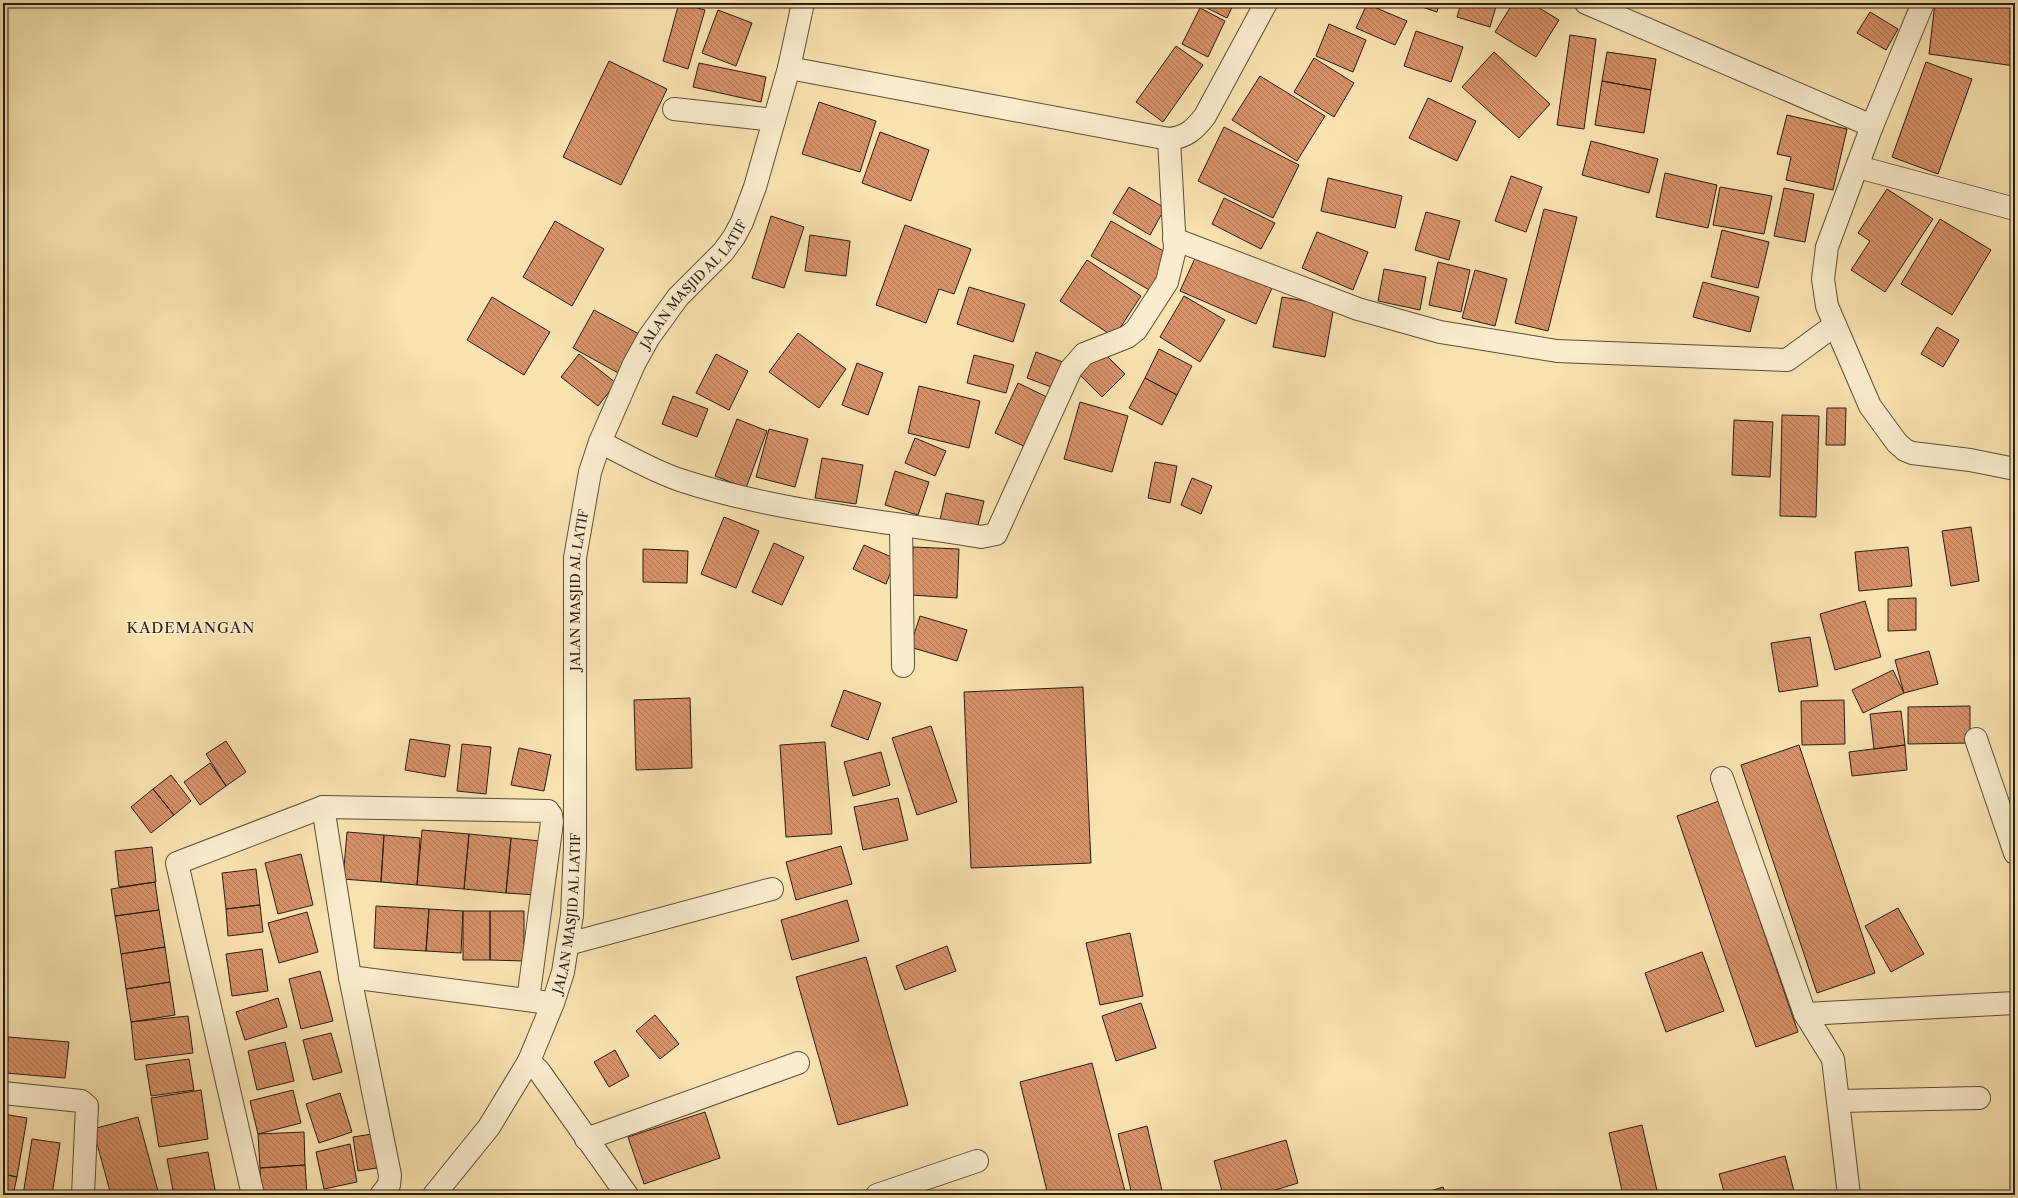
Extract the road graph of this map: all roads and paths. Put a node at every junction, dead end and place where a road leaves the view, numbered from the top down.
1 (803, 3) edge
2 (1266, 3) edge
3 (1586, 3) edge
4 (1923, 3) edge
5 (789, 68) junction
6 (674, 109) dead end
7 (774, 120) junction
8 (1872, 126) junction
9 (1169, 139) junction
10 (1858, 167) junction
11 (2015, 209) edge
12 (1174, 239) junction
13 (1835, 325) junction
14 (600, 442) junction
15 (2015, 469) edge
16 (901, 526) junction
17 (903, 666) dead end
18 (1976, 739) dead end
19 (1722, 778) dead end
20 (323, 807) junction
21 (2015, 854) edge
22 (772, 889) dead end
23 (568, 944) junction
24 (350, 977) junction
25 (528, 1000) junction
26 (553, 1003) junction
27 (2015, 1004) edge
28 (1806, 1014) junction
29 (529, 1061) junction
30 (798, 1063) dead end
31 (3, 1094) edge
32 (1979, 1098) dead end
33 (1838, 1101) junction
34 (586, 1139) junction
35 (977, 1161) dead end
36 (83, 1195) edge
37 (253, 1195) edge
38 (381, 1195) edge
39 (434, 1195) edge
40 (627, 1195) edge
41 (877, 1195) edge
42 (1849, 1195) edge

1 - 5 street, JALAN MASJID AL LATIF
2 - 9 street
3 - 8 street
4 - 8 street
5 - 7 street, JALAN MASJID AL LATIF
5 - 9 street
6 - 7 street
7 - 14 street, JALAN MASJID AL LATIF
8 - 10 street
9 - 12 street
10 - 11 street
10 - 13 street
12 - 13 street
12 - 16 street
13 - 15 street
14 - 16 street
14 - 23 street, JALAN MASJID AL LATIF
16 - 17 street
18 - 21 street
19 - 28 street
20 - 24 street
20 - 25 street
20 - 37 street
22 - 23 street
23 - 26 street, JALAN MASJID AL LATIF
24 - 25 street
24 - 38 street
25 - 26 street
26 - 29 street, JALAN MASJID AL LATIF
27 - 28 street
28 - 33 street
29 - 34 street
29 - 39 street, JALAN MASJID AL LATIF
30 - 34 street
31 - 36 street
32 - 33 street
33 - 42 street
34 - 40 street
35 - 41 street

